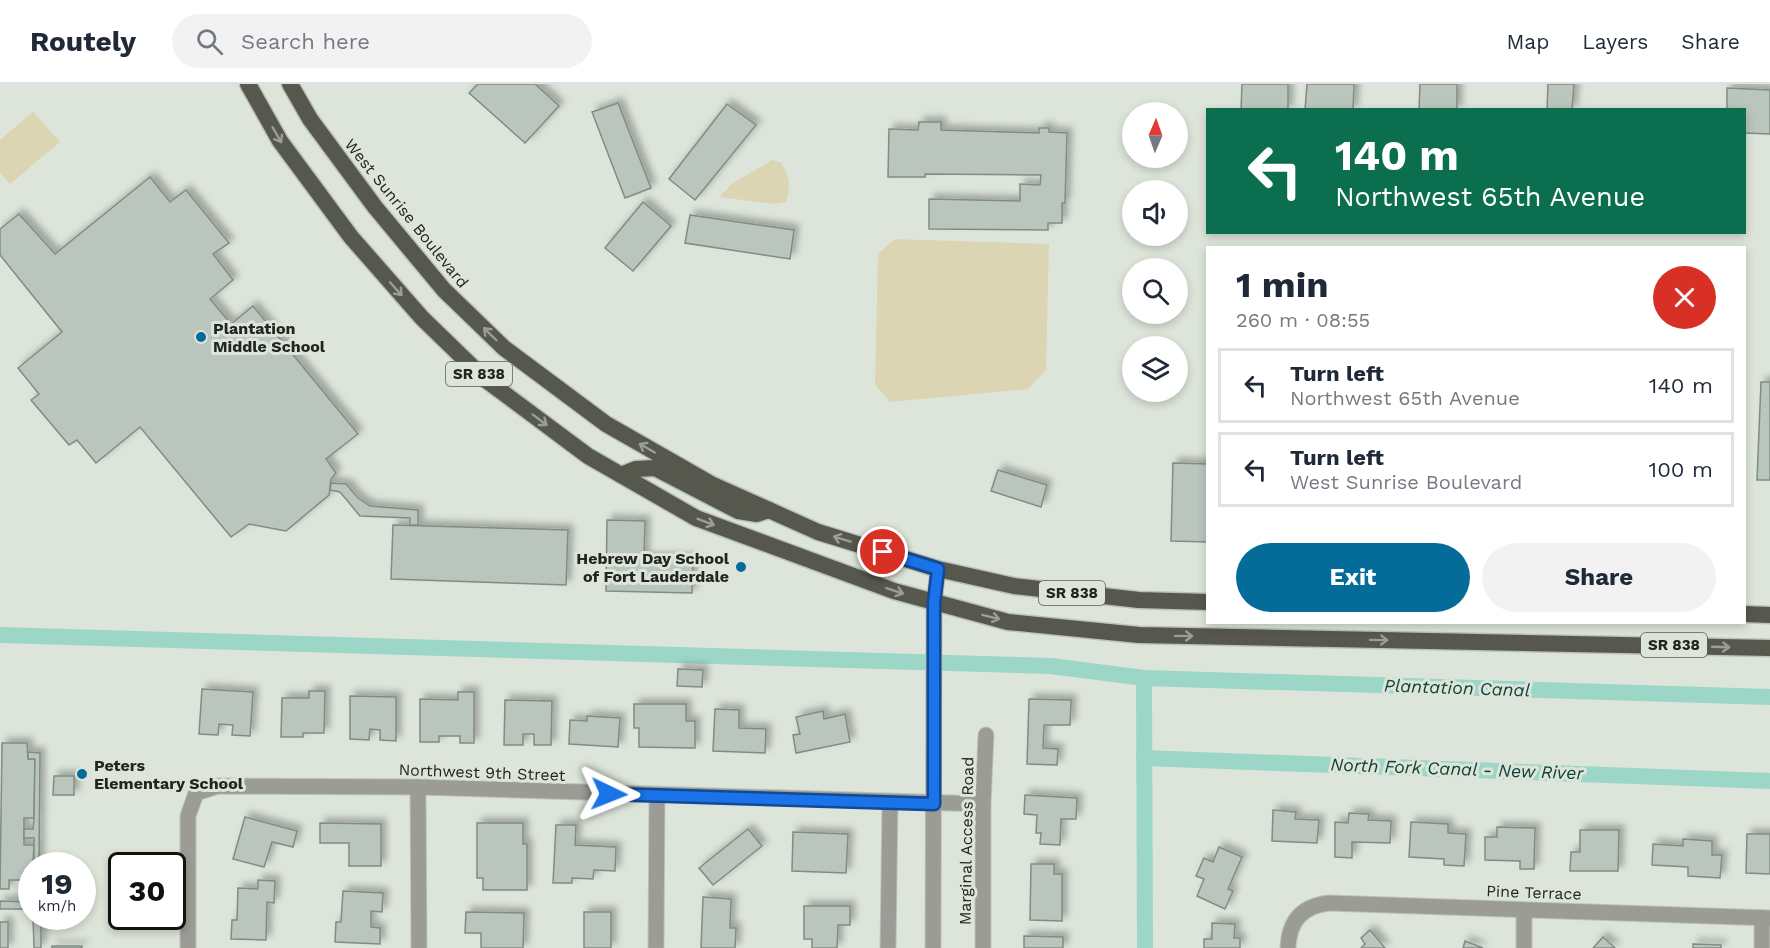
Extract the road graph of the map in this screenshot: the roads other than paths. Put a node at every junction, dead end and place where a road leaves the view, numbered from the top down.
1 (248, 84) edge
2 (290, 84) edge
3 (621, 475) junction
4 (769, 510) junction
5 (938, 569) junction
6 (1206, 602) edge
7 (934, 603) junction
8 (1746, 614) edge
9 (1770, 615) edge
10 (1770, 648) edge
11 (987, 735) dead end
12 (418, 787) junction
13 (657, 795) junction
14 (890, 803) junction
15 (934, 804) junction
16 (983, 804) junction
17 (1524, 910) junction
18 (1766, 918) edge
19 (188, 948) edge
20 (419, 948) edge
21 (656, 948) edge
22 (888, 948) edge
23 (933, 948) edge
24 (983, 948) edge
25 (1288, 948) edge
26 (1524, 948) edge
27 (1762, 948) edge

1 -> 3 highway, SR 838
4 -> 2 highway, West Sunrise Boulevard / SR 838
3 - 4 highway
3 -> 7 highway, SR 838
5 -> 4 highway, West Sunrise Boulevard / SR 838
5 - 6 highway, West Sunrise Boulevard / SR 838
5 - 7 street
7 -> 10 highway, SR 838
7 - 15 street
8 - 9 highway
11 - 16 street, Marginal Access Road
12 - 13 street, Northwest 9th Street
12 - 19 street, Northwest 9th Street
12 - 20 street
13 - 14 street, Northwest 9th Street
13 - 21 street
14 - 15 street, Northwest 9th Street
14 - 22 street
15 - 16 street, Northwest 9th Street
15 - 23 street
16 - 24 street, Marginal Access Road
17 - 18 street, Pine Terrace
17 - 25 street, Pine Terrace
17 - 26 street
18 - 27 street

